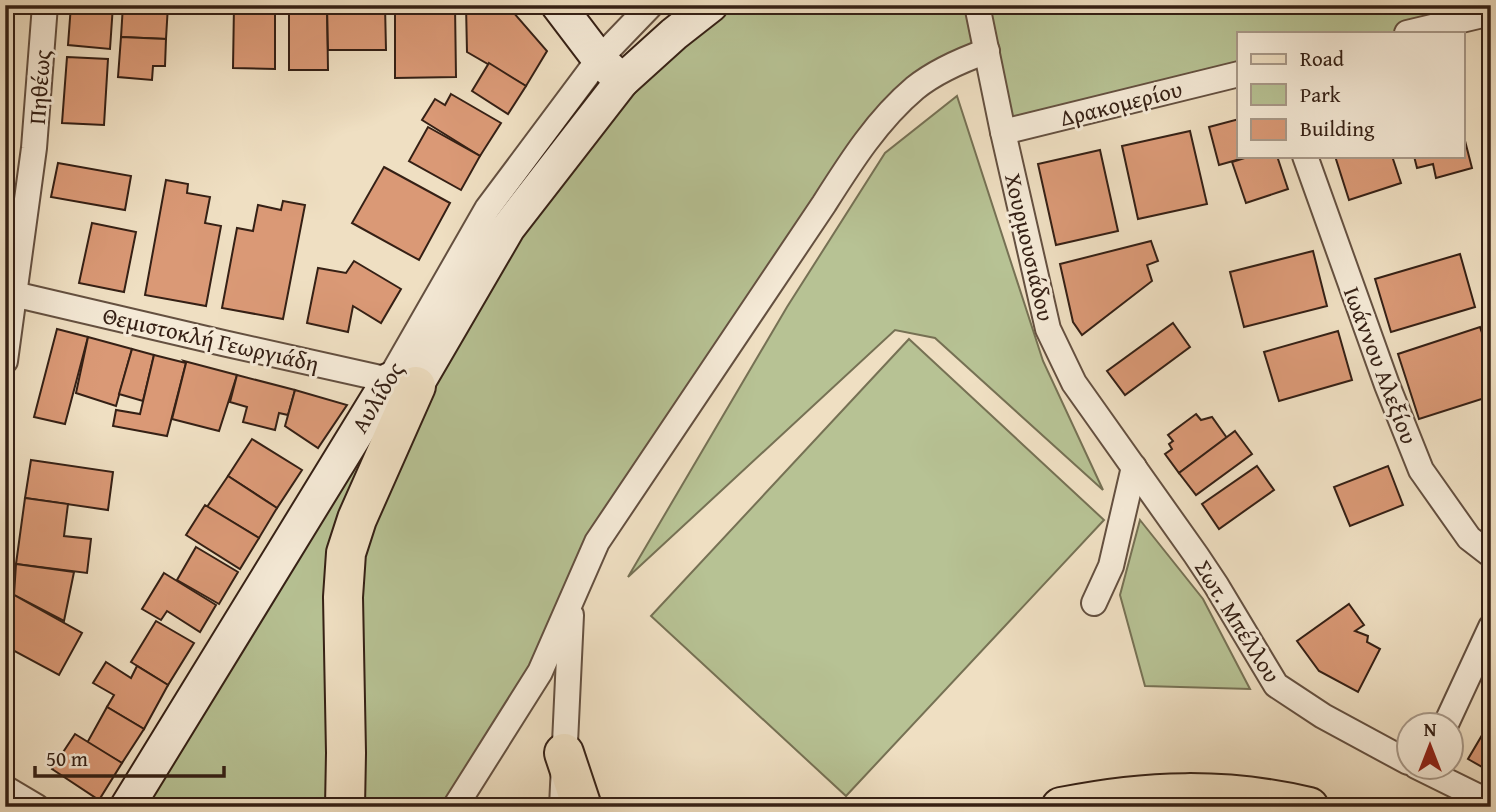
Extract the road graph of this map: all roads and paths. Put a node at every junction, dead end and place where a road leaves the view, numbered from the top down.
1 (45, 5) edge
2 (558, 5) edge
3 (652, 5) edge
4 (711, 5) edge
5 (977, 5) edge
6 (1491, 13) edge
7 (1411, 32) edge
8 (987, 51) junction
9 (611, 70) junction
10 (1237, 74) edge
11 (1003, 132) junction
12 (1306, 158) edge
13 (10, 292) edge
14 (5, 361) edge
15 (402, 383) junction
16 (1134, 467) junction
17 (1491, 555) edge
18 (572, 603) junction
19 (1094, 603) dead end
20 (1491, 627) edge
21 (1452, 710) edge
22 (564, 753) junction
23 (1394, 754) edge
24 (1445, 780) edge
25 (5, 788) edge
26 (1491, 803) edge
27 (37, 807) edge
28 (127, 807) edge
29 (345, 807) edge
30 (454, 807) edge
31 (562, 807) edge
32 (582, 807) edge
33 (1061, 807) edge
34 (1310, 807) edge

1 - 13 street, Πηθέως
2 - 9 street
3 - 9 street, Αυλίδος
4 - 9 street, Αυλίδος
5 - 8 street, Χουρμουσιάδου
6 - 7 street
8 - 11 street, Χουρμουσιάδου
8 - 18 street
9 - 15 street, Αυλίδος
10 - 11 street, Δρακομερίου
11 - 16 street, Χουρμουσιάδου
12 - 17 street, Ιωάννου Αλεξίου
13 - 14 street, Πηθέως
13 - 15 street, Θεμιστοκλή Γεωργιάδη
15 - 28 street, Αυλίδος
15 - 29 main road
16 - 19 street
16 - 23 street, Σωτ. Μπέλλου
18 - 22 street
18 - 30 street
20 - 21 street
22 - 31 street
22 - 32 main road
24 - 26 street, Σωτ. Μπέλλου
25 - 27 street
33 - 34 main road

